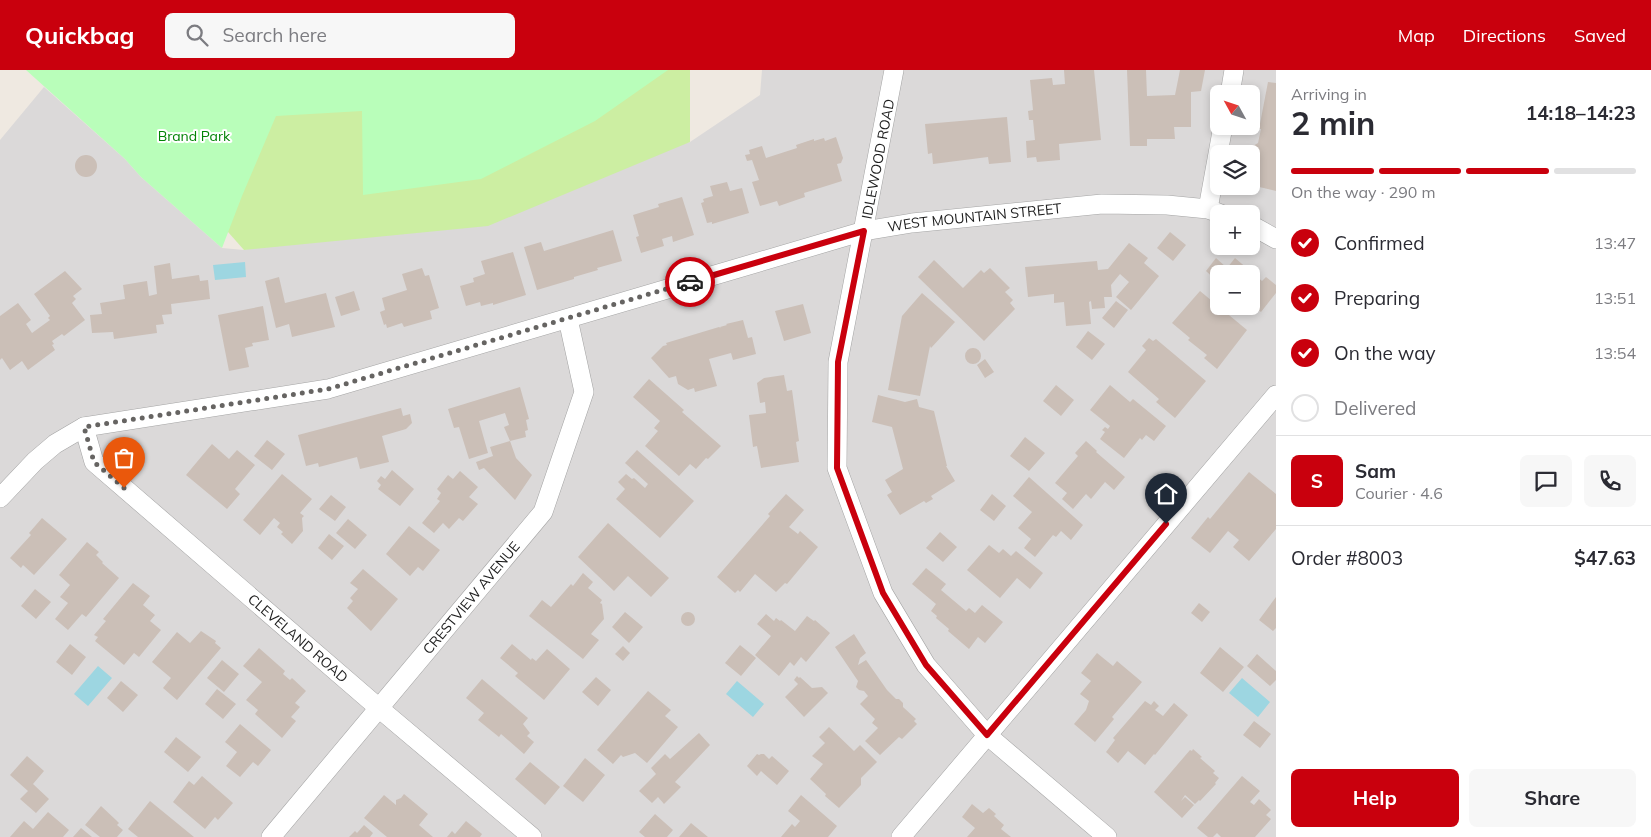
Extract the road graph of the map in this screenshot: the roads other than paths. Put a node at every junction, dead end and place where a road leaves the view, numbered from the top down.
1 (894, 70) edge
2 (1234, 70) edge
3 (1232, 85) edge
4 (1222, 135) edge
5 (1215, 205) edge
6 (1210, 210) edge
7 (1260, 230) edge
8 (864, 231) junction
9 (1276, 238) edge
10 (568, 319) junction
11 (1273, 404) edge
12 (84, 427) junction
13 (0, 498) edge
14 (380, 709) junction
15 (987, 735) junction
16 (271, 837) edge
17 (532, 837) edge
18 (901, 837) edge
19 (1107, 837) edge

1 - 8 street, IDLEWOOD ROAD
2 - 3 street
4 - 5 street
6 - 8 street, WEST MOUNTAIN STREET
7 - 9 street
8 - 10 street, WEST MOUNTAIN STREET
8 - 15 street, IDLEWOOD ROAD
10 - 12 street, WEST MOUNTAIN STREET
10 - 14 street, CRESTVIEW AVENUE
11 - 15 street
12 - 13 street, WEST MOUNTAIN STREET
12 - 14 street, CLEVELAND ROAD
14 - 16 street, CRESTVIEW AVENUE
14 - 17 street, CLEVELAND ROAD
15 - 18 street
15 - 19 street, IDLEWOOD ROAD

